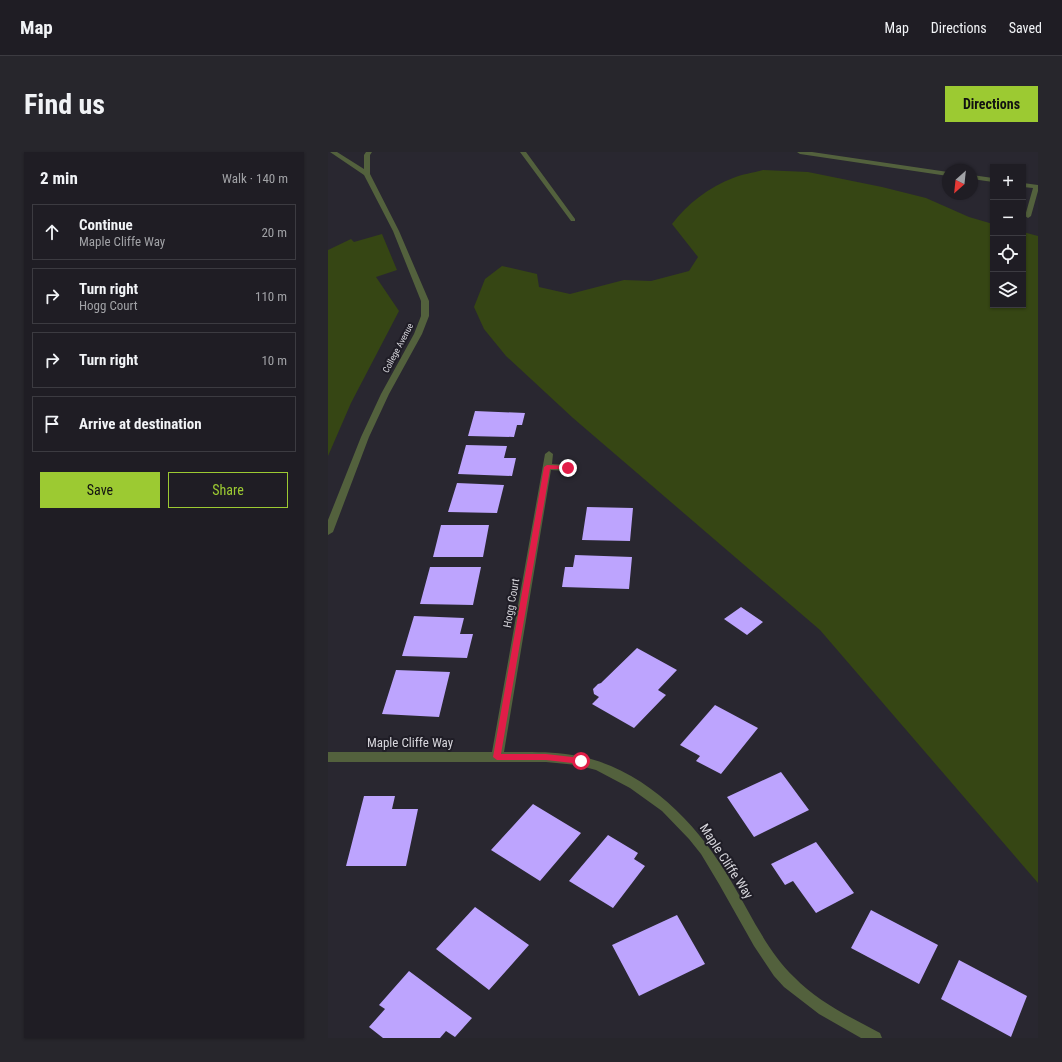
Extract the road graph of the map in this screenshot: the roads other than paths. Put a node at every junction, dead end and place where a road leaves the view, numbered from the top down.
1 (334, 152) edge
2 (347, 152) edge
3 (369, 152) edge
4 (523, 152) edge
5 (800, 152) edge
6 (942, 173) edge
7 (368, 174) junction
8 (978, 178) edge
9 (990, 180) edge
10 (1026, 185) edge
11 (1037, 187) edge
12 (1028, 216) dead end
13 (573, 220) dead end
14 (549, 454) dead end
15 (547, 467) junction
16 (568, 468) dead end
17 (328, 532) edge
18 (328, 757) edge
19 (497, 757) junction
20 (875, 1038) edge

1 - 2 street
1 - 7 street
3 - 7 street, College Avenue
4 - 13 street
5 - 6 street
7 - 17 street, College Avenue
8 - 9 street
10 - 11 street
11 - 12 street
14 - 15 street, Hogg Court
15 - 16 street
15 - 19 street, Hogg Court
18 - 19 street, Maple Cliffe Way
19 - 20 street, Maple Cliffe Way

